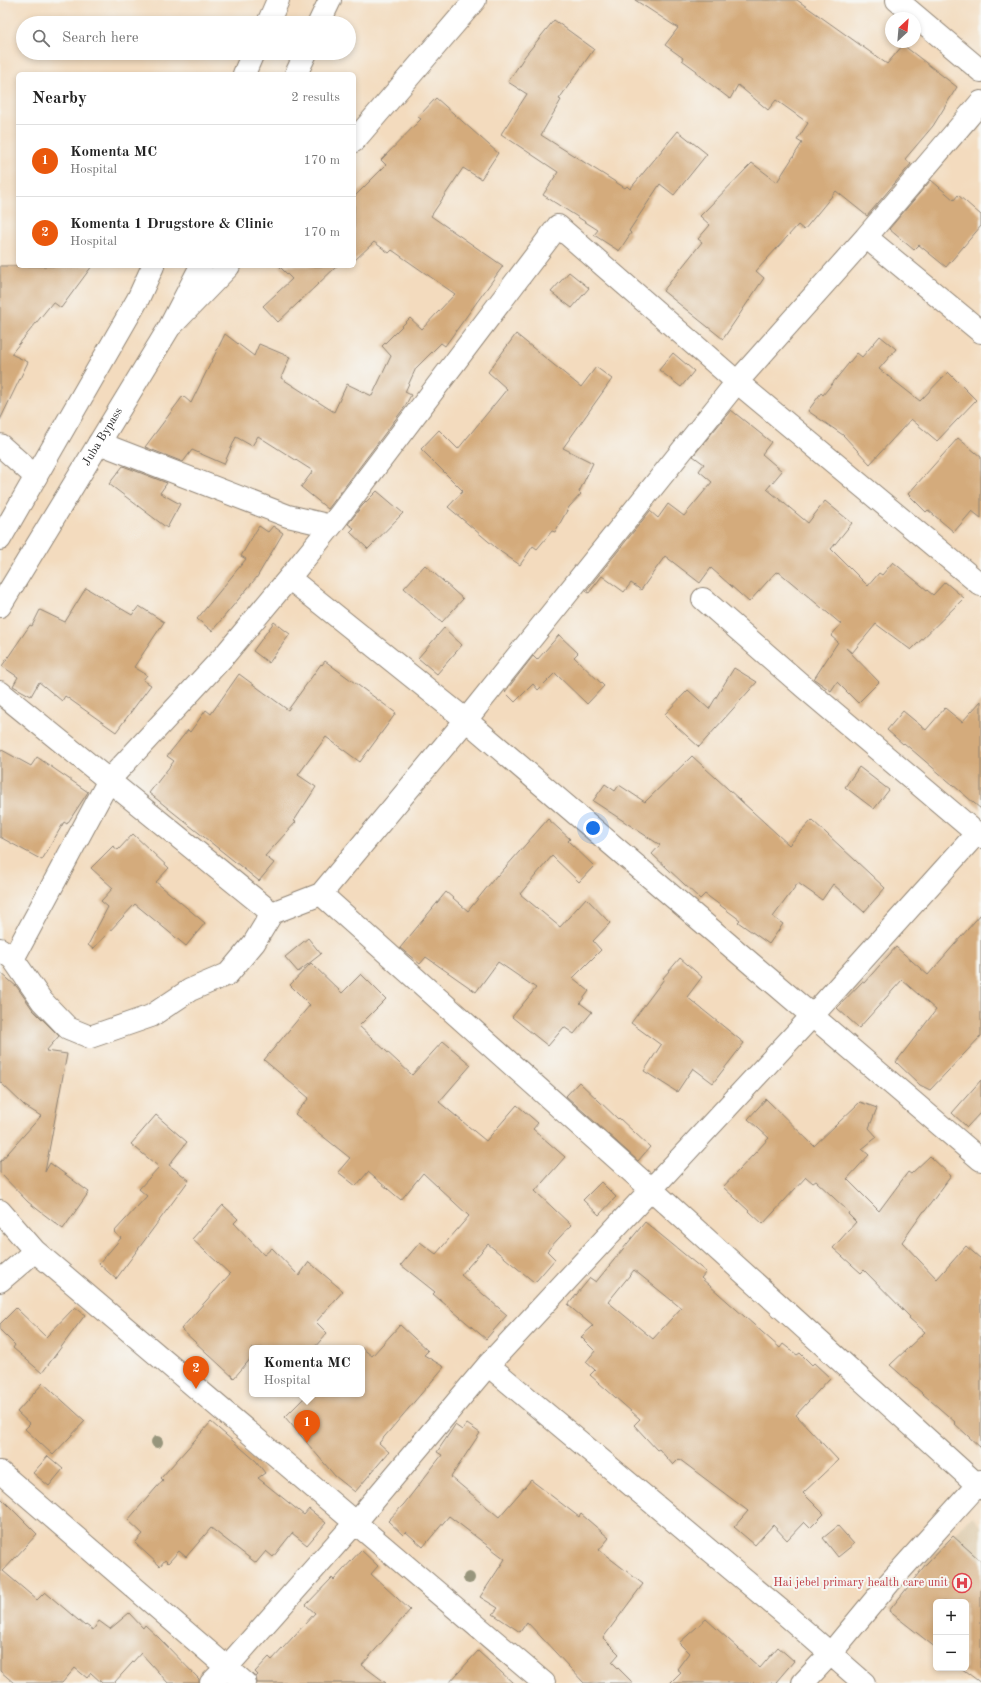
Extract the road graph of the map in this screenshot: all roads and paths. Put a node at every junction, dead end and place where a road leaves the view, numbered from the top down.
1 (278, 0) edge
2 (330, 0) edge
3 (475, 0) edge
4 (897, 0) edge
5 (271, 16) edge
6 (322, 16) edge
7 (250, 60) edge
8 (303, 60) edge
9 (981, 71) edge
10 (245, 72) edge
11 (297, 72) edge
12 (981, 102) edge
13 (356, 139) edge
14 (866, 237) junction
15 (152, 268) edge
16 (200, 268) edge
17 (227, 268) edge
18 (170, 328) junction
19 (981, 332) edge
20 (737, 382) junction
21 (99, 443) junction
22 (0, 445) edge
23 (36, 477) junction
24 (330, 526) junction
25 (0, 539) edge
26 (289, 578) junction
27 (981, 585) edge
28 (704, 599) dead end
29 (0, 606) edge
30 (0, 692) edge
31 (466, 720) junction
32 (109, 780) junction
33 (979, 835) edge
34 (321, 894) junction
35 (272, 913) junction
36 (6, 954) edge
37 (813, 1015) junction
38 (981, 1160) edge
39 (652, 1189) junction
40 (0, 1211) edge
41 (35, 1251) junction
42 (0, 1281) edge
43 (488, 1365) junction
44 (0, 1472) edge
45 (980, 1484) edge
46 (355, 1523) junction
47 (831, 1653) junction
48 (227, 1667) junction
49 (211, 1683) edge
50 (245, 1683) edge
51 (544, 1683) edge
52 (803, 1683) edge
53 (864, 1683) edge

1 - 5 street
2 - 6 street
3 - 13 street
4 - 9 street
7 - 10 street
8 - 11 street
12 - 14 street
14 - 19 street
14 - 20 street
15 - 23 street
16 - 18 street, Juba Bypass
17 - 18 street
18 - 21 street, Juba Bypass
20 - 24 street
20 - 27 street
20 - 31 street
21 - 24 street
21 - 29 street, Juba Bypass
22 - 23 street
23 - 25 street
24 - 26 street
26 - 31 street
26 - 32 street
28 - 33 street
30 - 32 street
31 - 34 street
31 - 37 street
32 - 35 street
32 - 36 street
33 - 37 street
34 - 35 street
34 - 39 street
35 - 36 street
37 - 38 street
37 - 39 street
39 - 43 street
39 - 45 street
40 - 41 street
41 - 42 street
41 - 46 street
43 - 46 street
43 - 47 street
44 - 48 street
45 - 47 street
46 - 48 street
46 - 51 street
47 - 52 street
47 - 53 street
48 - 49 street
48 - 50 street

